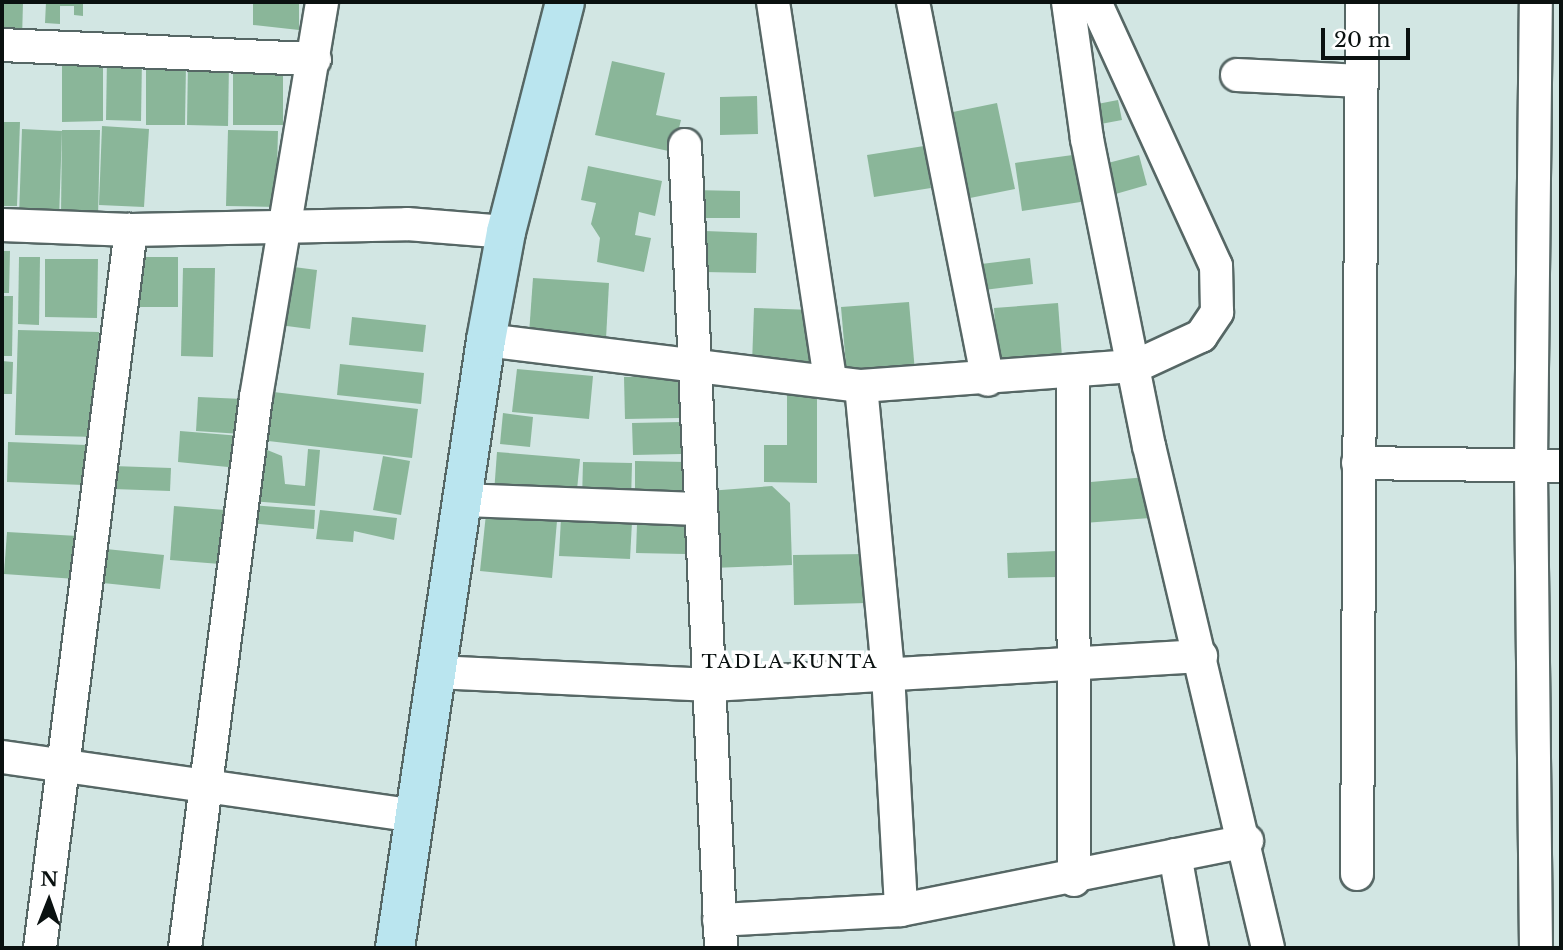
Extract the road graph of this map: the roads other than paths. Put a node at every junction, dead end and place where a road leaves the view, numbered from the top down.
1 (322, 2) edge
2 (565, 2) edge
3 (773, 2) edge
4 (913, 2) edge
5 (1068, 2) edge
6 (1094, 2) edge
7 (1362, 2) edge
8 (1536, 2) edge
9 (2, 46) edge
10 (315, 59) junction
11 (1237, 75) dead end
12 (1361, 81) junction
13 (685, 145) dead end
14 (2, 225) edge
15 (286, 228) junction
16 (131, 230) junction
17 (506, 232) junction
18 (486, 340) junction
19 (692, 364) junction
20 (1136, 366) junction
21 (1073, 374) junction
22 (830, 380) junction
23 (988, 380) junction
24 (861, 386) junction
25 (1358, 463) junction
26 (1546, 465) edge
27 (462, 500) junction
28 (701, 509) junction
29 (1201, 656) junction
30 (1075, 664) junction
31 (435, 673) junction
32 (888, 674) junction
33 (712, 685) junction
34 (2, 757) edge
35 (68, 764) junction
36 (206, 790) junction
37 (410, 815) junction
38 (1247, 841) junction
39 (1175, 855) junction
40 (1357, 874) dead end
41 (1074, 880) junction
42 (901, 911) junction
43 (720, 934) edge
44 (40, 948) edge
45 (185, 948) edge
46 (395, 948) edge
47 (1192, 948) edge
48 (1268, 948) edge
49 (1536, 948) edge

1 - 10 street
2 - 17 main road
3 - 22 street
4 - 23 street
5 - 20 street
6 - 20 street
7 - 12 street
8 - 26 street
9 - 10 street
10 - 15 street
11 - 12 street
12 - 25 street
13 - 19 street
14 - 16 street
15 - 16 street
15 - 17 street
15 - 36 street
16 - 35 street
17 - 18 main road
18 - 19 street
18 - 27 main road
19 - 22 street
19 - 28 street
20 - 21 street
20 - 29 street
21 - 23 street
21 - 30 street
22 - 24 street
23 - 24 street
24 - 32 street
25 - 26 street
25 - 40 street
26 - 49 street
27 - 28 street
27 - 31 main road
28 - 33 street
29 - 30 street
29 - 38 street
30 - 32 street
30 - 41 street
31 - 33 street
31 - 37 main road
32 - 33 street
32 - 42 street
33 - 43 street
34 - 35 street
35 - 36 street
35 - 44 street
36 - 37 street
36 - 45 street
37 - 46 main road
38 - 39 street
38 - 48 street
39 - 41 street
39 - 47 street
41 - 42 street
42 - 43 street

